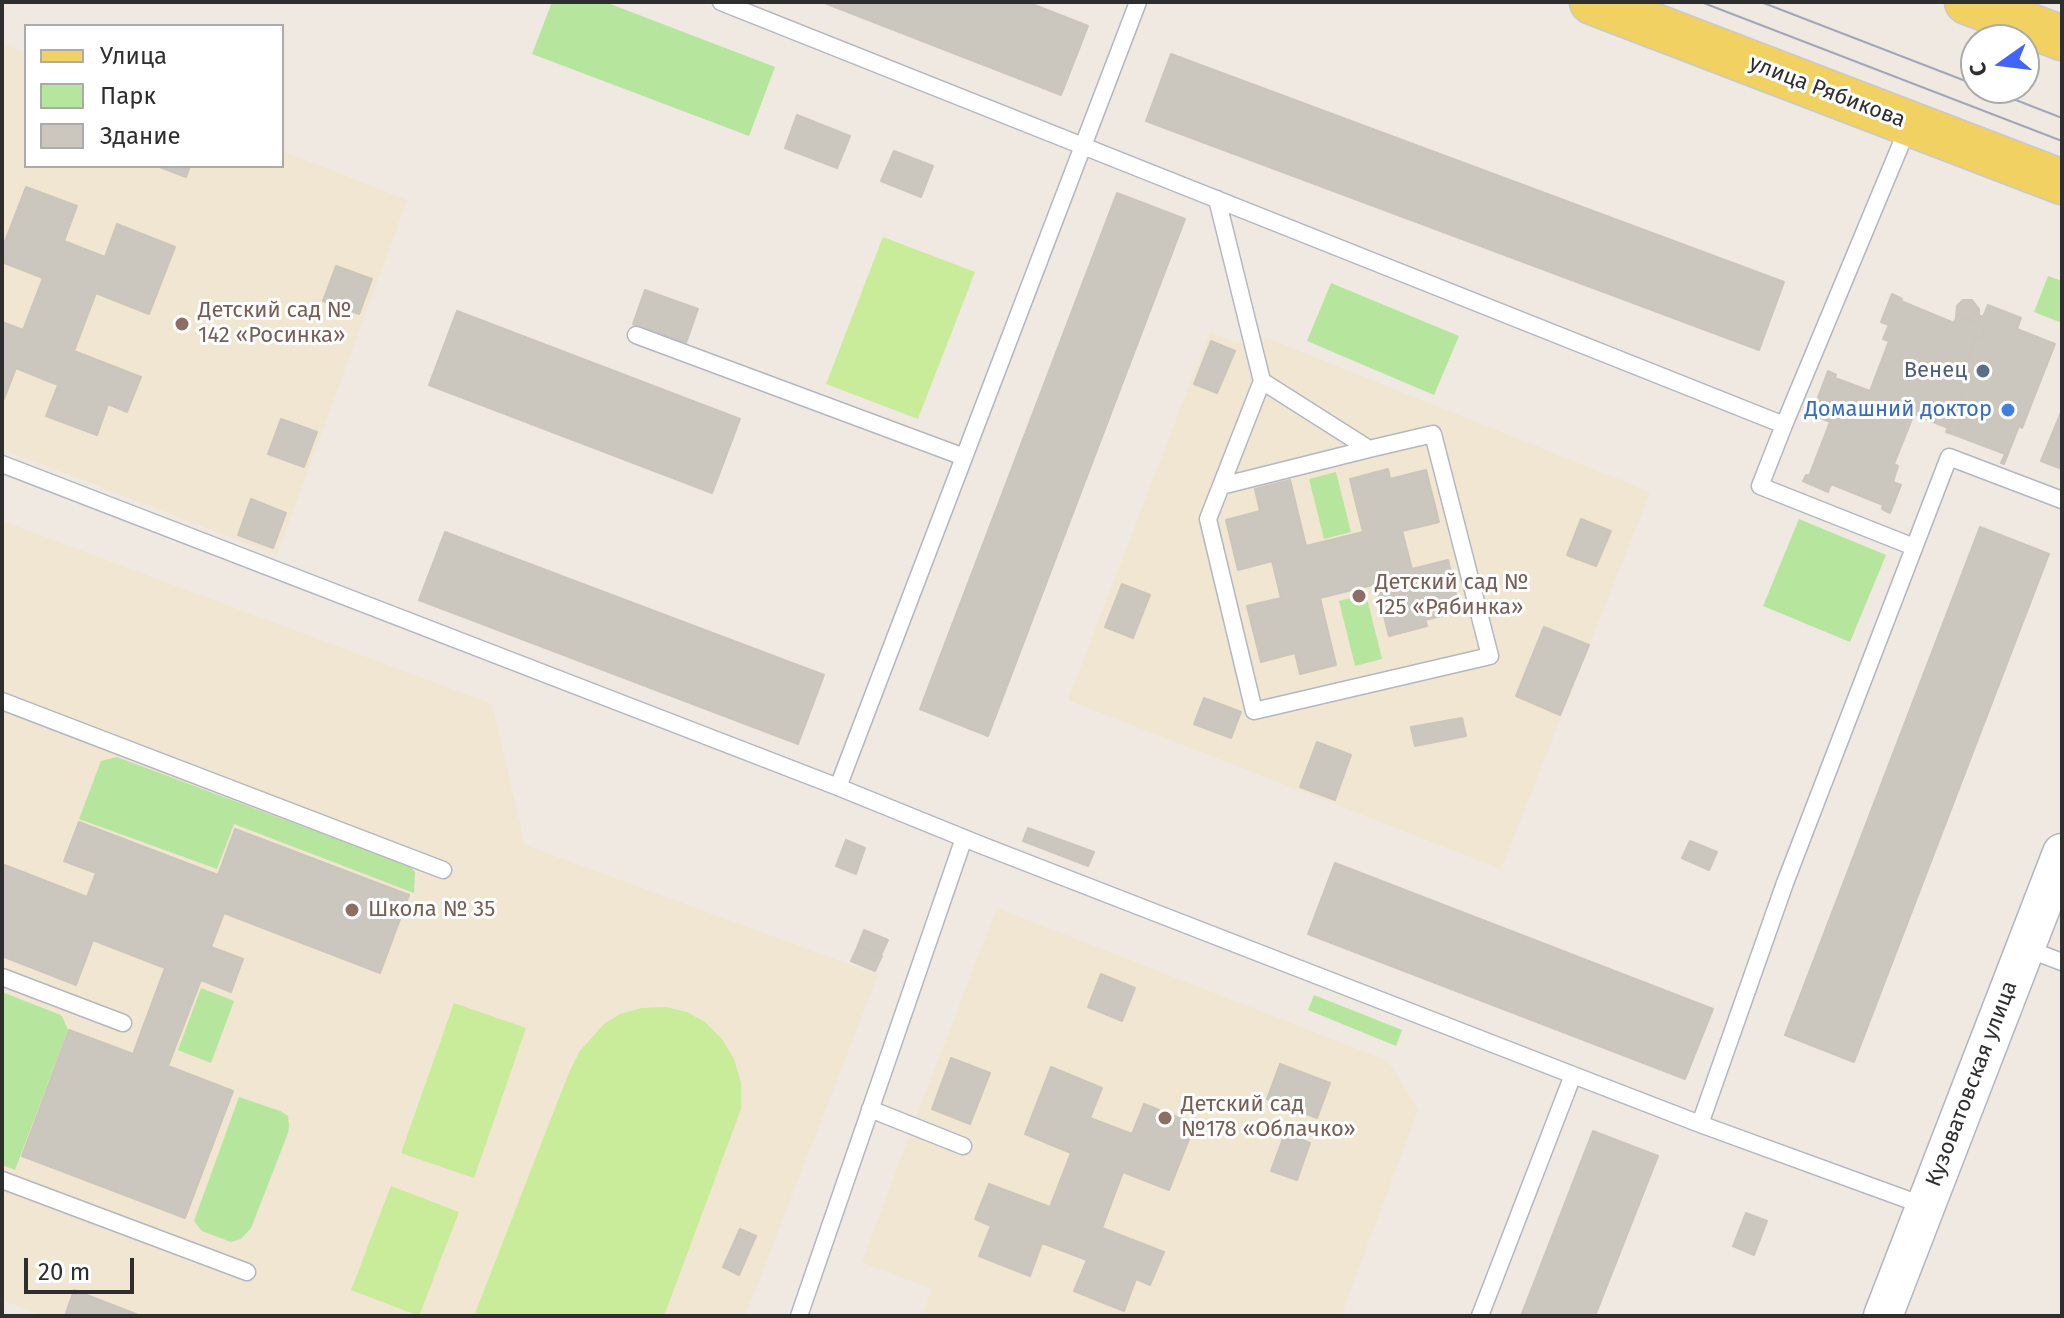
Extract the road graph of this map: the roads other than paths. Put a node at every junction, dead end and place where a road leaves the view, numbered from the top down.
1 (721, 2) edge
2 (1138, 2) edge
3 (1592, 2) edge
4 (1967, 2) edge
5 (2062, 38) edge
6 (1910, 123) junction
7 (1083, 145) junction
8 (2062, 182) edge
9 (1217, 199) junction
10 (636, 335) dead end
11 (1262, 381) junction
12 (1784, 425) junction
13 (1369, 449) junction
14 (964, 457) junction
15 (2, 464) edge
16 (1221, 486) junction
17 (2062, 500) edge
18 (1914, 547) junction
19 (2, 701) edge
20 (838, 787) junction
21 (964, 838) junction
22 (2062, 853) edge
23 (443, 870) dead end
24 (2025, 948) junction
25 (2062, 962) edge
26 (2, 977) edge
27 (123, 1023) dead end
28 (1573, 1075) junction
29 (870, 1109) junction
30 (1700, 1124) junction
31 (963, 1146) dead end
32 (2, 1180) edge
33 (1925, 1206) junction
34 (247, 1272) dead end
35 (799, 1316) edge
36 (1480, 1316) edge
37 (1883, 1316) edge

1 - 7 lane
2 - 7 lane
3 - 6 main road, улица Рябикова
4 - 5 main road
6 - 8 main road, улица Рябикова
6 - 12 lane
7 - 9 lane
7 - 14 lane
9 - 11 lane
9 - 12 lane
10 - 14 lane
11 - 13 lane
11 - 16 lane
12 - 18 lane
13 - 16 lane
13 - 16 lane
14 - 20 lane
15 - 20 lane
17 - 18 lane
18 - 30 lane
19 - 23 lane
20 - 21 lane
21 - 28 lane
21 - 29 lane
22 - 24 street, Кузоватовская улица
24 - 25 lane
24 - 33 street, Кузоватовская улица
26 - 27 lane
28 - 30 lane
28 - 36 lane
29 - 31 lane
29 - 35 lane
30 - 33 lane
32 - 34 lane
33 - 37 street, Кузоватовская улица

